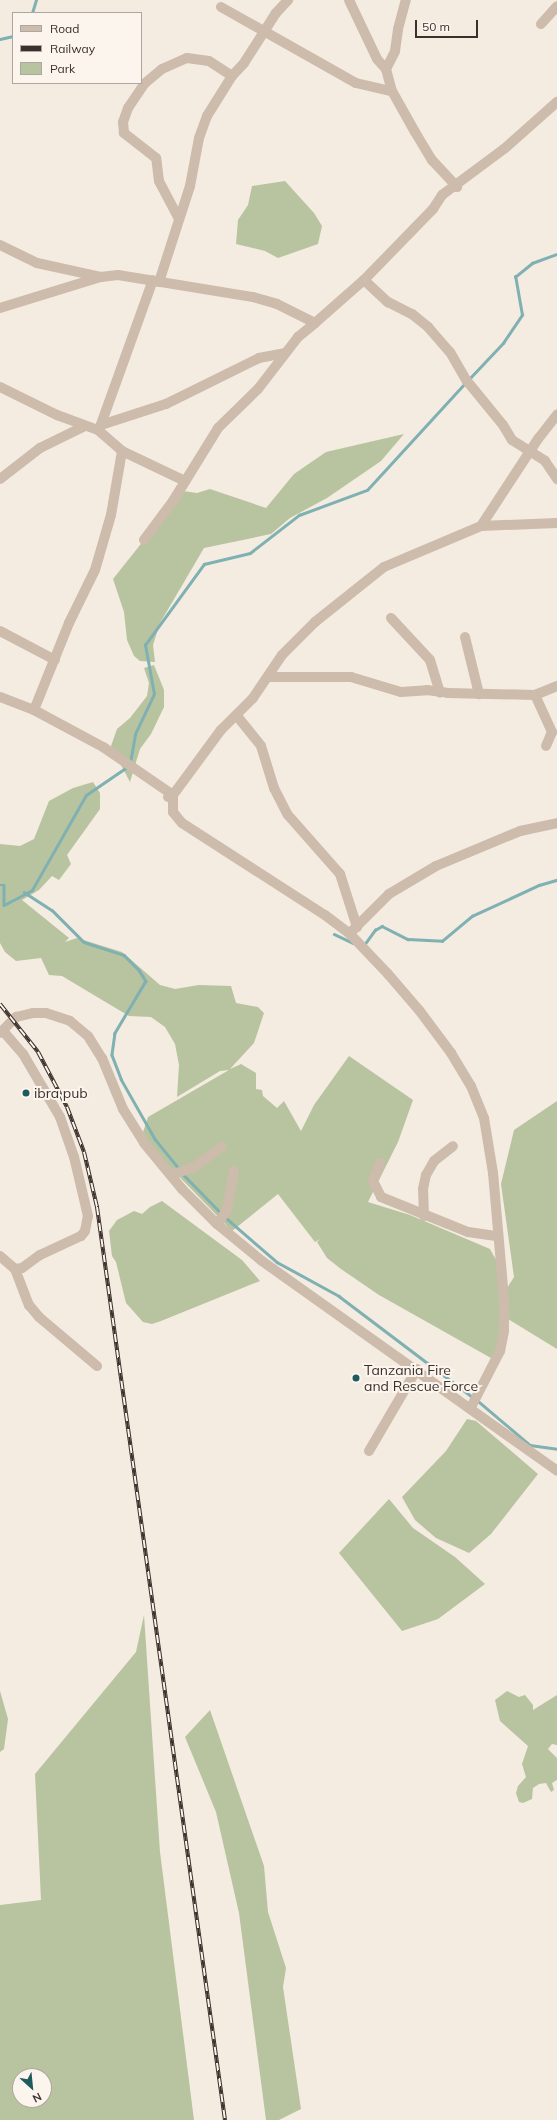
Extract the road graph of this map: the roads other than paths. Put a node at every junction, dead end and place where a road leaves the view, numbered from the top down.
1 (288, 0) edge
2 (349, 0) edge
3 (406, 0) edge
4 (557, 6) edge
5 (221, 7) dead end
6 (541, 24) dead end
7 (266, 31) junction
8 (386, 70) junction
9 (232, 76) junction
10 (392, 91) junction
11 (556, 105) edge
12 (457, 187) junction
13 (179, 219) junction
14 (0, 245) edge
15 (101, 277) junction
16 (364, 280) junction
17 (156, 281) junction
18 (0, 308) edge
19 (315, 323) junction
20 (285, 353) junction
21 (0, 387) edge
22 (557, 415) edge
23 (84, 426) junction
24 (100, 427) junction
25 (122, 451) junction
26 (530, 453) junction
27 (557, 478) edge
28 (0, 479) edge
29 (185, 481) junction
30 (557, 523) edge
31 (481, 526) junction
32 (144, 540) dead end
33 (390, 618) dead end
34 (0, 631) edge
35 (465, 636) dead end
36 (55, 660) junction
37 (269, 677) junction
38 (557, 686) edge
39 (440, 692) junction
40 (479, 694) junction
41 (535, 695) junction
42 (0, 696) edge
43 (34, 710) junction
44 (237, 716) junction
45 (546, 746) dead end
46 (171, 796) junction
47 (557, 823) edge
48 (353, 930) junction
49 (2, 1030) edge
50 (454, 1146) dead end
51 (222, 1147) dead end
52 (380, 1163) dead end
53 (234, 1171) dead end
54 (171, 1175) junction
55 (424, 1216) junction
56 (217, 1224) junction
57 (498, 1236) junction
58 (0, 1256) edge
59 (15, 1269) junction
60 (97, 1366) dead end
61 (416, 1369) junction
62 (470, 1409) junction
63 (369, 1451) dead end
64 (557, 1471) edge

1 - 7 street
2 - 8 street
3 - 8 street
4 - 6 street
5 - 7 street
7 - 9 street
7 - 10 street
8 - 10 street
9 - 13 street
9 - 13 street
10 - 12 street
11 - 12 street
12 - 16 street
13 - 17 street
14 - 15 street
15 - 17 street
15 - 18 street
16 - 19 street
16 - 26 street
17 - 19 street
17 - 24 street
19 - 20 street
20 - 24 street
20 - 29 street
21 - 23 street
22 - 26 street
23 - 24 street
23 - 28 street
24 - 25 street
25 - 29 street
25 - 36 street
26 - 27 street
26 - 31 street
29 - 32 street
30 - 31 street
31 - 37 street
33 - 39 street
34 - 36 street
35 - 40 street
36 - 43 street
37 - 39 street
37 - 44 street
38 - 41 street
39 - 40 street
40 - 41 street
41 - 45 street
42 - 43 street
43 - 46 street
44 - 46 street
44 - 48 street
46 - 48 street
47 - 48 street
48 - 57 street
49 - 54 street
49 - 59 street
50 - 55 street
51 - 54 street
52 - 55 street
53 - 56 street
54 - 56 street
55 - 57 street
56 - 61 street
57 - 62 street
58 - 59 street
59 - 60 street
61 - 62 street
61 - 63 street
62 - 64 street

